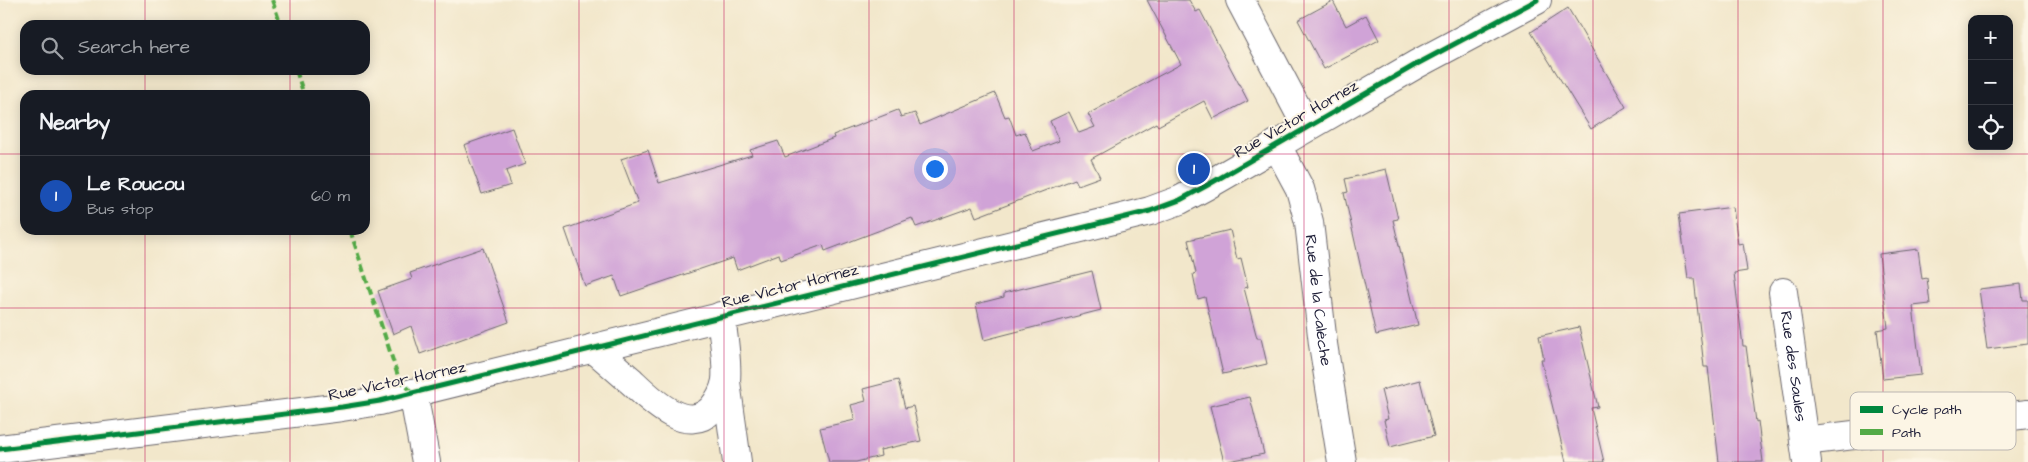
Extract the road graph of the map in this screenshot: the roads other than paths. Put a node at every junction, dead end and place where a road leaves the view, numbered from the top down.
1 (1240, 0) edge
2 (1537, 0) edge
3 (1307, 127) junction
4 (1276, 144) junction
5 (1784, 292) dead end
6 (721, 316) junction
7 (593, 348) junction
8 (726, 382) junction
9 (413, 393) junction
10 (1850, 444) edge
11 (0, 449) edge
12 (1806, 451) edge
13 (426, 462) edge
14 (737, 462) edge
15 (1342, 462) edge

1 - 3 street
2 - 3 street, Rue Victor Hornez
3 - 4 street, Rue Victor Hornez
4 - 6 street, Rue Victor Hornez
4 - 15 street, Rue de la Calèche
5 - 12 street, Rue des Saules
6 - 7 street, Rue Victor Hornez
6 - 8 street
7 - 8 street
7 - 9 street, Rue Victor Hornez
8 - 14 street
9 - 11 street, Rue Victor Hornez
9 - 13 street
10 - 12 street, Rue des Saules

